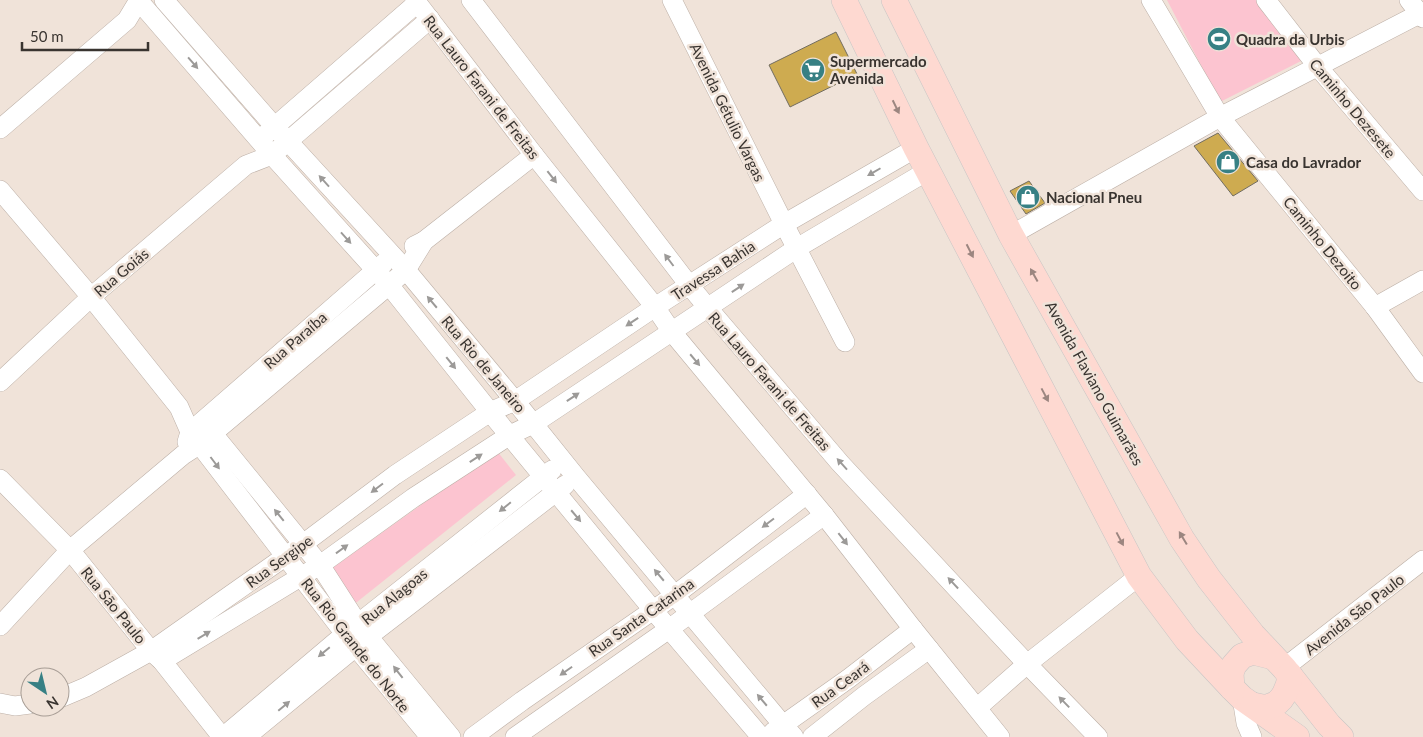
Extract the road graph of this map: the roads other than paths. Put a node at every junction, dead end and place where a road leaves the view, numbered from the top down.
1 (471, 0) edge
2 (672, 0) edge
3 (844, 0) edge
4 (894, 0) edge
5 (1151, 0) edge
6 (1266, 0) edge
7 (166, 1) edge
8 (416, 1) edge
9 (142, 4) edge
10 (1419, 11) edge
11 (430, 19) junction
12 (1318, 67) junction
13 (1220, 117) junction
14 (274, 126) junction
15 (0, 129) edge
16 (259, 140) junction
17 (288, 140) junction
18 (916, 148) junction
19 (272, 155) junction
20 (534, 155) junction
21 (246, 165) junction
22 (929, 170) junction
23 (0, 190) edge
24 (1423, 191) edge
25 (784, 224) junction
26 (1011, 235) junction
27 (424, 241) junction
28 (797, 248) junction
29 (392, 255) junction
30 (375, 270) junction
31 (406, 270) junction
32 (1423, 280) edge
33 (389, 285) junction
34 (688, 285) junction
35 (91, 297) junction
36 (655, 307) junction
37 (1375, 307) junction
38 (708, 308) junction
39 (672, 332) junction
40 (845, 342) dead end
41 (1423, 373) edge
42 (0, 382) edge
43 (515, 401) junction
44 (490, 412) junction
45 (533, 424) junction
46 (201, 432) junction
47 (510, 435) junction
48 (564, 462) junction
49 (395, 475) junction
50 (543, 476) junction
51 (576, 477) junction
52 (0, 479) edge
53 (556, 492) junction
54 (807, 494) junction
55 (413, 498) junction
56 (824, 515) junction
57 (745, 541) junction
58 (303, 544) junction
59 (70, 550) junction
60 (286, 556) junction
61 (1423, 560) edge
62 (761, 562) junction
63 (320, 565) junction
64 (302, 576) junction
65 (1139, 576) junction
66 (675, 595) junction
67 (653, 610) junction
68 (690, 614) junction
69 (0, 626) edge
70 (670, 628) junction
71 (913, 629) junction
72 (357, 635) junction
73 (929, 649) junction
74 (157, 656) junction
75 (1027, 664) junction
76 (1282, 667) junction
77 (848, 679) junction
78 (70, 694) edge
79 (864, 696) junction
80 (1242, 697) junction
81 (408, 698) junction
82 (522, 701) junction
83 (0, 703) edge
84 (20, 705) edge
85 (977, 708) junction
86 (537, 721) junction
87 (789, 731) edge
88 (223, 737) edge
89 (246, 737) edge
90 (430, 737) edge
91 (451, 737) edge
92 (473, 737) edge
93 (515, 737) edge
94 (760, 737) edge
95 (765, 737) edge
96 (812, 737) edge
97 (1000, 737) edge
98 (1098, 737) edge
99 (1252, 737) edge
100 (1298, 737) edge
101 (1341, 737) edge

34 -> 1 street, Rua Lauro Farani de Freitas
2 - 25 street, Avenida Gétulio Vargas
3 -> 18 main road
4 - 26 main road, Avenida Flaviano Guimarães
5 - 13 street, Caminho Dezoito
6 - 12 street, Caminho Dezesete
7 - 9 street
7 - 14 street, Rua Rio de Janeiro
8 - 11 street, Rua Lauro Farani de Freitas
8 - 14 street, Rua Goiás
9 - 15 street
9 -> 16 street, Rua Rio de Janeiro
10 - 12 street
11 - 17 street, Rua Goiás
11 - 20 street, Rua Lauro Farani de Freitas
12 - 13 street
12 - 24 street, Caminho Dezesete
13 - 26 street
13 - 37 street, Caminho Dezoito
14 - 16 street, Rua Goiás
14 - 17 street, Rua Rio de Janeiro
16 - 19 street, Rua Rio de Janeiro
16 - 21 street, Rua Goiás
17 - 19 street, Rua Goiás
29 -> 17 street, Rua Rio de Janeiro
18 - 22 main road
18 -> 25 street, Travessa Bahia
19 - 21 street, Rua Goiás
19 -> 30 street, Rua Rio de Janeiro
20 - 27 street, Rua Paraíba
20 -> 36 street, Rua Lauro Farani de Freitas
21 - 35 street, Rua Goiás
22 - 28 street, Travessa Bahia
22 -> 65 main road
23 - 35 street, Rua Rio Grande do Norte
25 - 28 street, Avenida Gétulio Vargas
25 - 34 street, Travessa Bahia
76 -> 26 main road, Avenida Flaviano Guimarães
27 - 29 street, Rua Paraíba
27 - 31 street, Rua Paraíba
38 -> 28 street, Travessa Bahia
28 - 40 street, Avenida Gétulio Vargas
29 - 30 street, Rua Paraíba
29 - 31 street, Rua Rio de Janeiro
30 - 33 street, Rua Rio de Janeiro
30 - 46 street, Rua Paraíba
31 - 33 street, Rua Paraíba
43 -> 31 street, Rua Rio de Janeiro
32 - 37 street
33 -> 44 street, Rua Rio de Janeiro
33 - 46 street, Rua Paraíba
34 - 36 street, Travessa Bahia
34 - 38 street, Rua Lauro Farani de Freitas
35 - 42 street, Rua Goiás
35 - 46 street, Rua Rio Grande do Norte
36 - 39 street, Rua Lauro Farani de Freitas
36 -> 43 street, Travessa Bahia
37 - 41 street, Caminho Dezoito
38 - 39 street, Travessa Bahia
75 -> 38 street, Rua Lauro Farani de Freitas
45 -> 39 street, Travessa Bahia
39 -> 54 street, Rua Lauro Farani de Freitas
43 - 44 street, Travessa Bahia
43 - 45 street, Rua Rio de Janeiro
44 - 47 street, Rua Rio de Janeiro
44 - 49 street, Rua Sergipe
45 - 47 street, Travessa Bahia
45 - 48 street, Rua Rio de Janeiro
58 -> 46 street, Rua Rio Grande do Norte
46 - 59 street
46 -> 60 street, Rua Rio Grande do Norte
47 - 50 street, Rua Rio de Janeiro
55 -> 47 street, Rua Sergipe
48 - 50 street, Rua Alagoas
48 - 51 street, Rua Rio de Janeiro
49 - 55 street
49 -> 58 street, Rua Sergipe
50 - 53 street, Rua Rio de Janeiro
50 -> 72 street, Rua Alagoas
51 - 53 street, Rua Alagoas
66 -> 51 street, Rua Rio de Janeiro
52 - 59 street, Rua São Paulo
53 -> 67 street, Rua Rio de Janeiro
53 - 72 street, Rua Alagoas
54 - 56 street, Rua Lauro Farani de Freitas
54 -> 57 street, Rua Santa Catarina
63 -> 55 street, Rua Sergipe
56 - 62 street, Rua Santa Catarina
56 -> 71 street, Rua Lauro Farani de Freitas
57 - 62 street
57 - 66 street, Rua Santa Catarina
58 - 60 street, Rua Sergipe
58 - 63 street, Rua Rio Grande do Norte
59 - 69 street
59 - 74 street, Rua São Paulo
60 - 64 street, Rua Rio Grande do Norte
60 - 74 street, Rua Sergipe
61 - 76 street, Avenida São Paulo
62 - 68 street, Rua Santa Catarina
63 - 64 street, Rua Sergipe
63 - 72 street, Rua Rio Grande do Norte
64 - 72 street, Rua Rio Grande do Norte
74 -> 64 street, Rua Sergipe
65 - 75 street
65 - 80 main road
66 - 67 street, Rua Santa Catarina
66 - 68 street, Rua Rio de Janeiro
67 - 70 street, Rua Rio de Janeiro
67 -> 82 street, Rua Santa Catarina
68 - 70 street, Rua Santa Catarina
87 -> 68 street, Rua Rio de Janeiro
70 - 86 street, Rua Santa Catarina
70 - 94 street, Rua Rio de Janeiro
71 - 73 street, Rua Lauro Farani de Freitas
71 - 77 street, Rua Ceará
72 - 81 street, Rua Rio Grande do Norte
72 -> 88 street, Rua Alagoas
89 -> 72 street, Rua Alagoas
73 - 79 street, Rua Ceará
73 - 85 street, Rua Lauro Farani de Freitas
74 - 78 street, Rua Sergipe
74 - 88 street, Rua São Paulo
75 - 85 street
98 -> 75 street, Rua Lauro Farani de Freitas
76 - 80 main road
76 - 80 main road
76 - 101 main road, Avenida Flaviano Guimarães
77 - 79 street
77 - 87 street, Rua Ceará
79 - 96 street, Rua Ceará
80 - 99 street
80 - 100 main road
81 - 90 street, Rua Rio Grande do Norte
81 - 91 street, Rua Rio Grande do Norte
82 - 86 street
82 - 92 street, Rua Santa Catarina
83 - 84 street
85 - 97 street, Rua Lauro Farani de Freitas
86 - 93 street, Rua Santa Catarina
87 - 95 street, Rua Ceará

